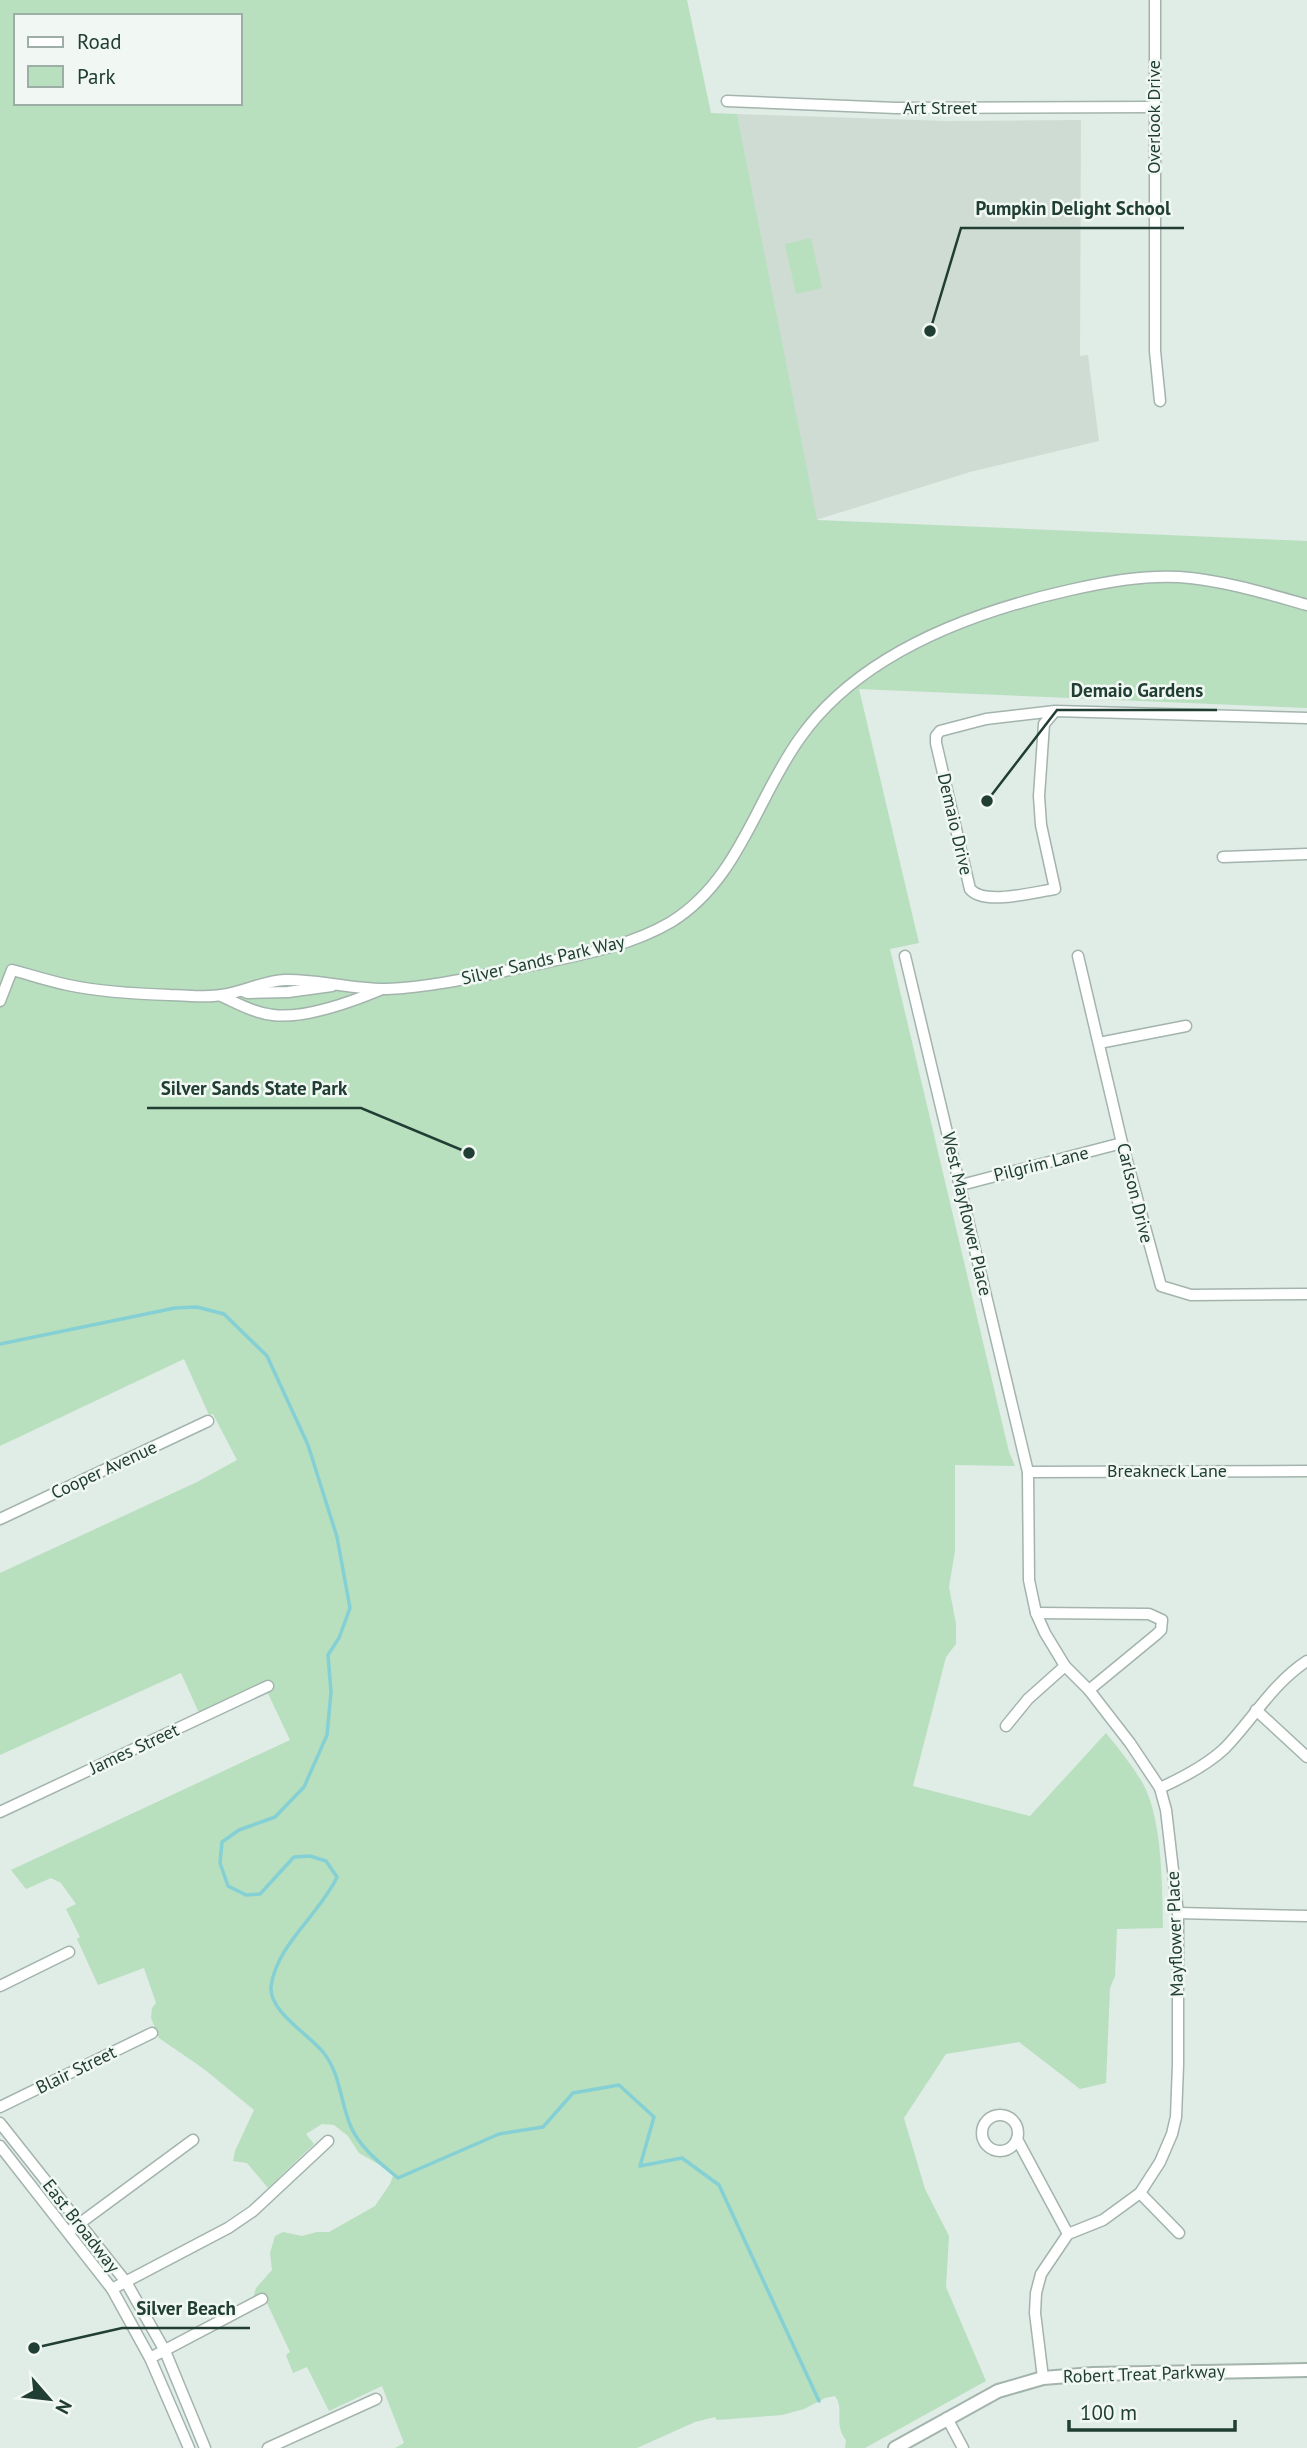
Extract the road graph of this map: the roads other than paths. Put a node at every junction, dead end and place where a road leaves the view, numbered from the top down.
1 (1155, 0) edge
2 (727, 101) dead end
3 (1154, 107) junction
4 (1160, 401) dead end
5 (1307, 605) edge
6 (1055, 711) junction
7 (1307, 718) edge
8 (1307, 854) edge
9 (1223, 857) dead end
10 (905, 956) dead end
11 (1078, 956) dead end
12 (384, 989) junction
13 (219, 996) junction
14 (0, 1001) edge
15 (1186, 1026) dead end
16 (1099, 1043) junction
17 (1122, 1143) junction
18 (961, 1185) junction
19 (1307, 1294) edge
20 (208, 1421) dead end
21 (1307, 1471) edge
22 (1028, 1472) junction
23 (0, 1519) edge
24 (1036, 1613) junction
25 (1307, 1661) edge
26 (1065, 1666) junction
27 (268, 1686) dead end
28 (1089, 1690) junction
29 (1256, 1710) junction
30 (1006, 1726) dead end
31 (1307, 1757) edge
32 (1160, 1788) junction
33 (0, 1812) edge
34 (1178, 1913) junction
35 (1307, 1916) edge
36 (69, 1952) dead end
37 (0, 1986) edge
38 (152, 2034) dead end
39 (0, 2106) edge
40 (0, 2123) edge
41 (1017, 2139) dead end
42 (193, 2140) dead end
43 (328, 2141) dead end
44 (0, 2146) edge
45 (1140, 2193) junction
46 (80, 2223) junction
47 (68, 2232) junction
48 (1068, 2234) junction
49 (1179, 2234) dead end
50 (125, 2282) junction
51 (112, 2290) junction
52 (262, 2299) dead end
53 (165, 2351) junction
54 (150, 2358) junction
55 (1307, 2370) edge
56 (1043, 2378) junction
57 (376, 2399) dead end
58 (947, 2418) junction
59 (189, 2448) edge
60 (205, 2448) edge
61 (268, 2448) edge
62 (895, 2448) edge
63 (963, 2448) edge

1 - 3 street, Overlook Drive
2 - 3 street, Art Street
3 - 4 street, Overlook Drive
5 - 12 street, Silver Sands Park Way
6 - 6 street, Demaio Drive
6 - 7 street, Demaio Drive
8 - 9 street
10 - 18 street, West Mayflower Place
11 - 16 street, Carlson Drive
12 - 13 street, Silver Sands Park Way
12 - 13 street, Silver Sands Park Way
13 - 14 street, Silver Sands Park Way
15 - 16 street
16 - 17 street, Carlson Drive
17 - 18 street, Pilgrim Lane
17 - 19 street, Carlson Drive
18 - 22 street, West Mayflower Place
20 - 23 street, Cooper Avenue
21 - 22 street, Breakneck Lane
22 - 24 street, Mayflower Place
24 - 26 street, Mayflower Place
24 - 28 street
25 - 29 street
26 - 28 street, Mayflower Place
26 - 30 street
27 - 33 street, James Street
28 - 32 street, Mayflower Place
29 - 31 street
29 - 32 street
32 - 34 street, Mayflower Place
34 - 35 street
34 - 45 street, Mayflower Place
36 - 37 street
38 - 39 street, Blair Street
40 - 46 street, East Broadway
41 - 48 street
42 - 46 street
43 - 50 street
44 - 47 street, East Broadway
45 - 48 street, Mayflower Place
45 - 49 street
46 - 47 street
46 - 50 street, East Broadway
47 - 51 street, East Broadway
48 - 56 street
50 - 51 street
50 - 53 street, East Broadway
51 - 54 street, East Broadway
52 - 53 street
53 - 54 street
53 - 60 street, East Broadway
54 - 59 street, East Broadway
55 - 56 street, Robert Treat Parkway
56 - 58 street, Robert Treat Parkway
57 - 61 street
58 - 62 street, Robert Treat Parkway
58 - 63 street

